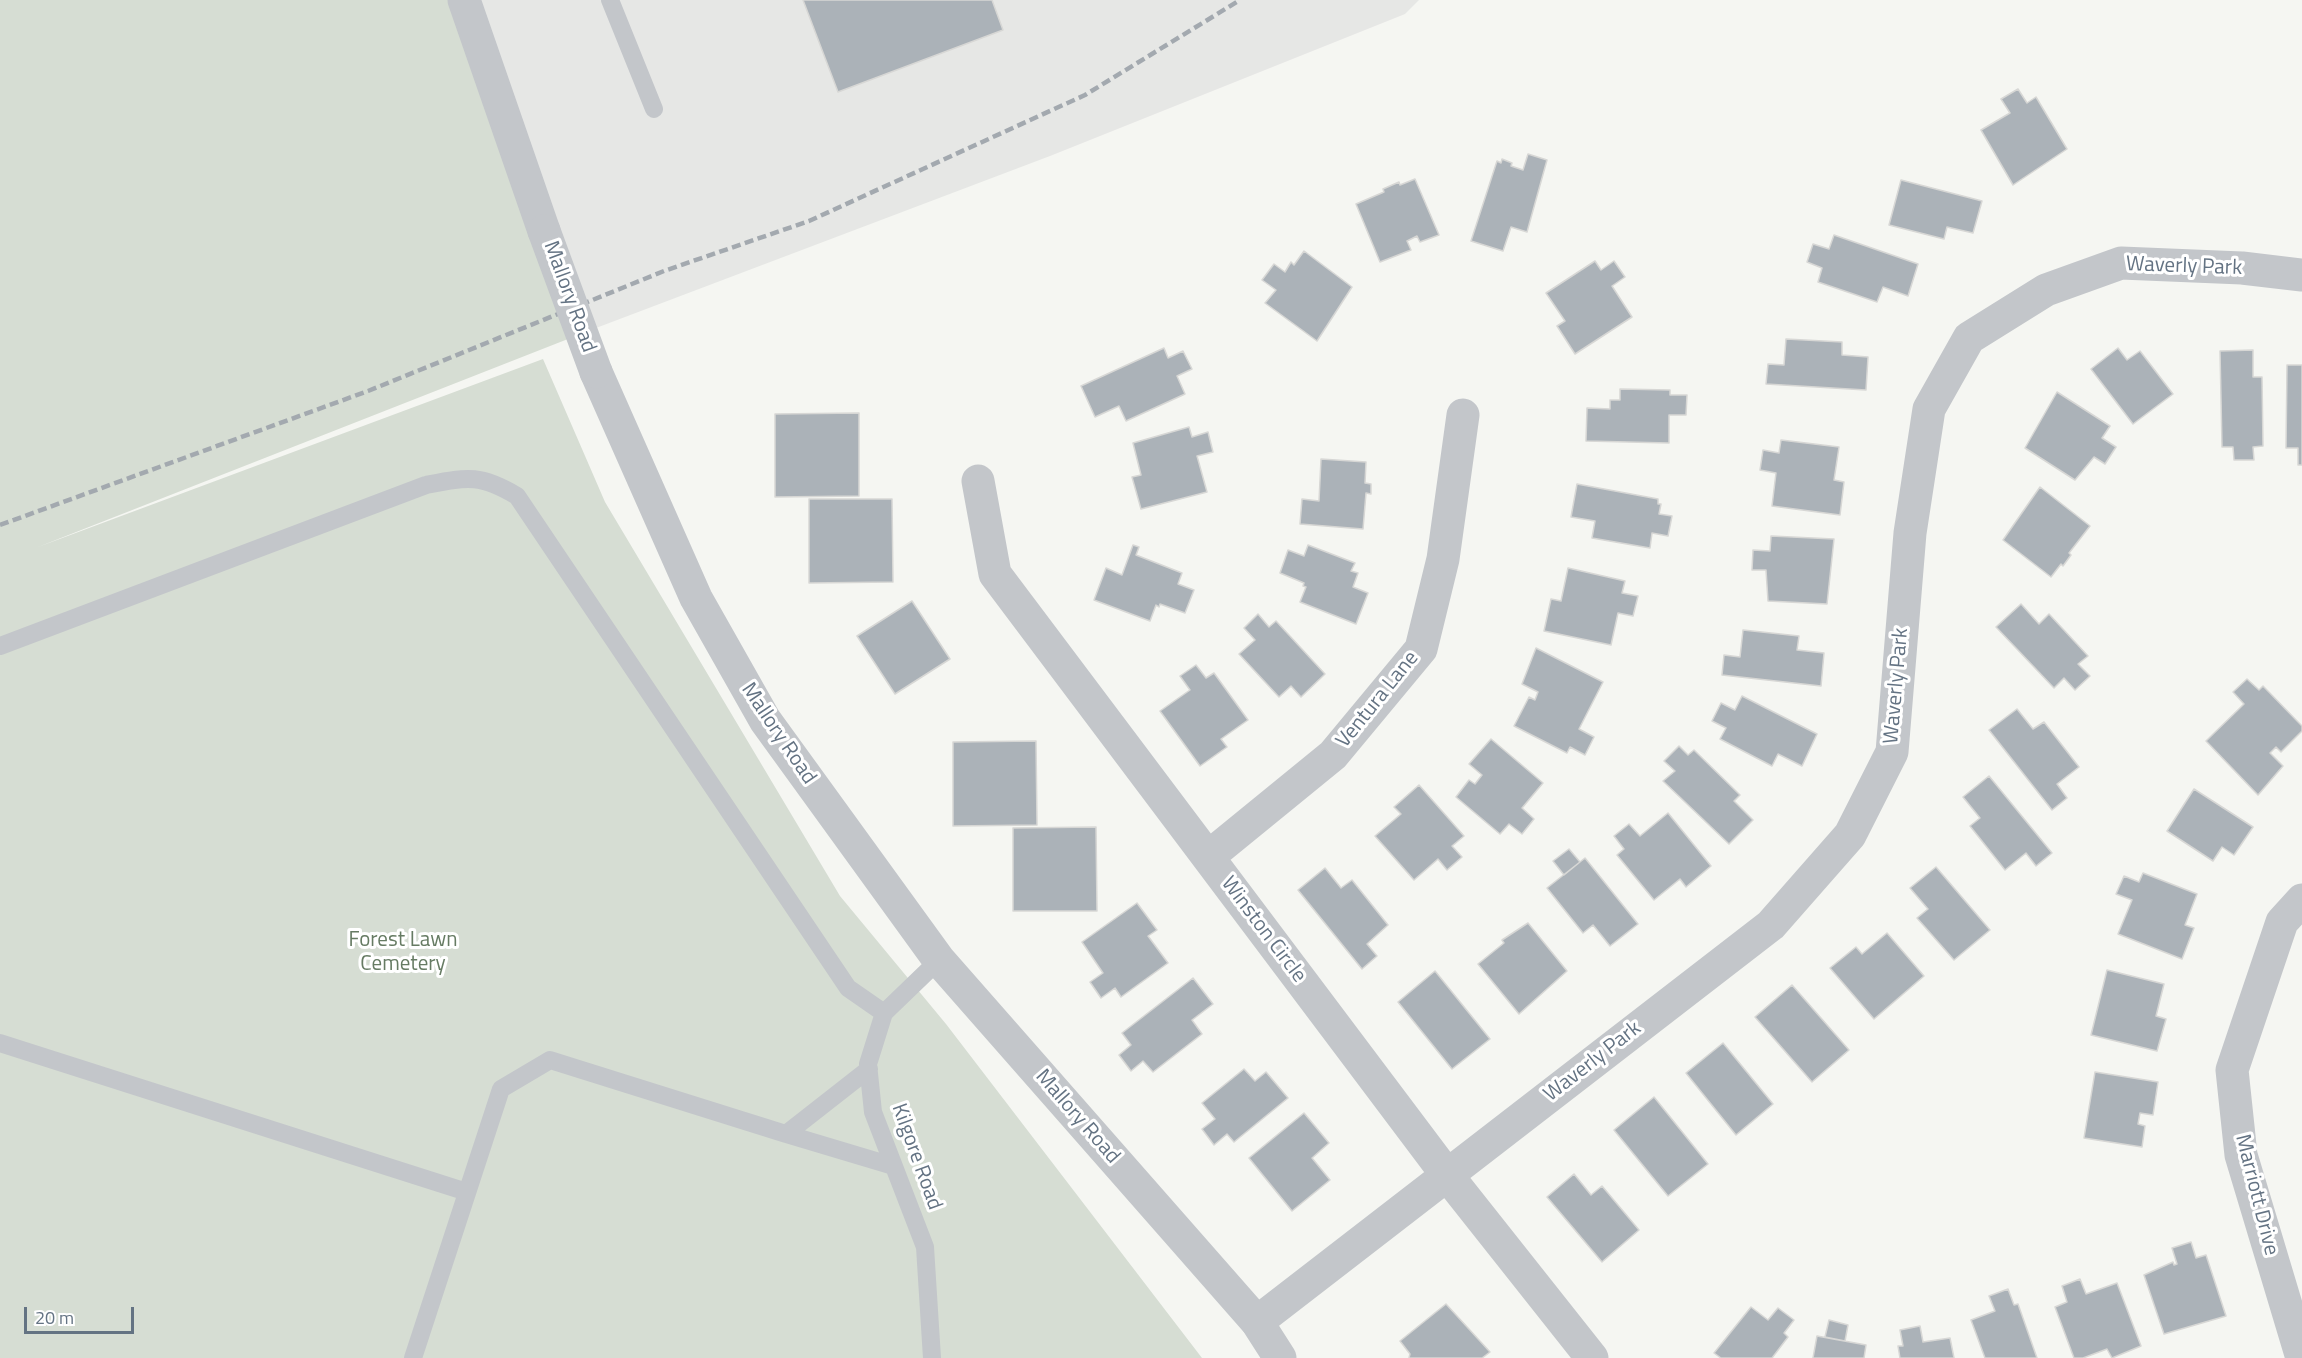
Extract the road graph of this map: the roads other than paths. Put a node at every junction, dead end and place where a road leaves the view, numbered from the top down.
1 (464, 0) edge
2 (610, 0) edge
3 (654, 109) dead end
4 (2302, 275) edge
5 (1463, 415) dead end
6 (978, 481) dead end
7 (0, 646) edge
8 (1208, 857) junction
9 (2302, 900) edge
10 (939, 960) junction
11 (884, 1013) junction
12 (0, 1043) edge
13 (868, 1069) junction
14 (786, 1134) junction
15 (893, 1166) junction
16 (1447, 1175) junction
17 (467, 1192) junction
18 (1257, 1322) junction
19 (413, 1358) edge
20 (932, 1358) edge
21 (1280, 1358) edge
22 (1592, 1358) edge
23 (2302, 1358) edge

1 - 10 street, Mallory Road, bridge
2 - 3 lane
4 - 16 street, Waverly Park
5 - 8 street, Ventura Lane
6 - 8 street, Winston Circle
7 - 11 lane
8 - 16 street, Winston Circle
9 - 23 street, Marriott Drive
10 - 11 lane
10 - 18 street, Mallory Road
11 - 13 lane, Kilgore Road
12 - 17 lane
13 - 14 lane
13 - 15 lane, Kilgore Road
14 - 15 lane
14 - 17 lane
15 - 20 lane, Kilgore Road
16 - 18 street, Waverly Park
16 - 22 street, Winston Circle
17 - 19 lane
18 - 21 street, Mallory Road

